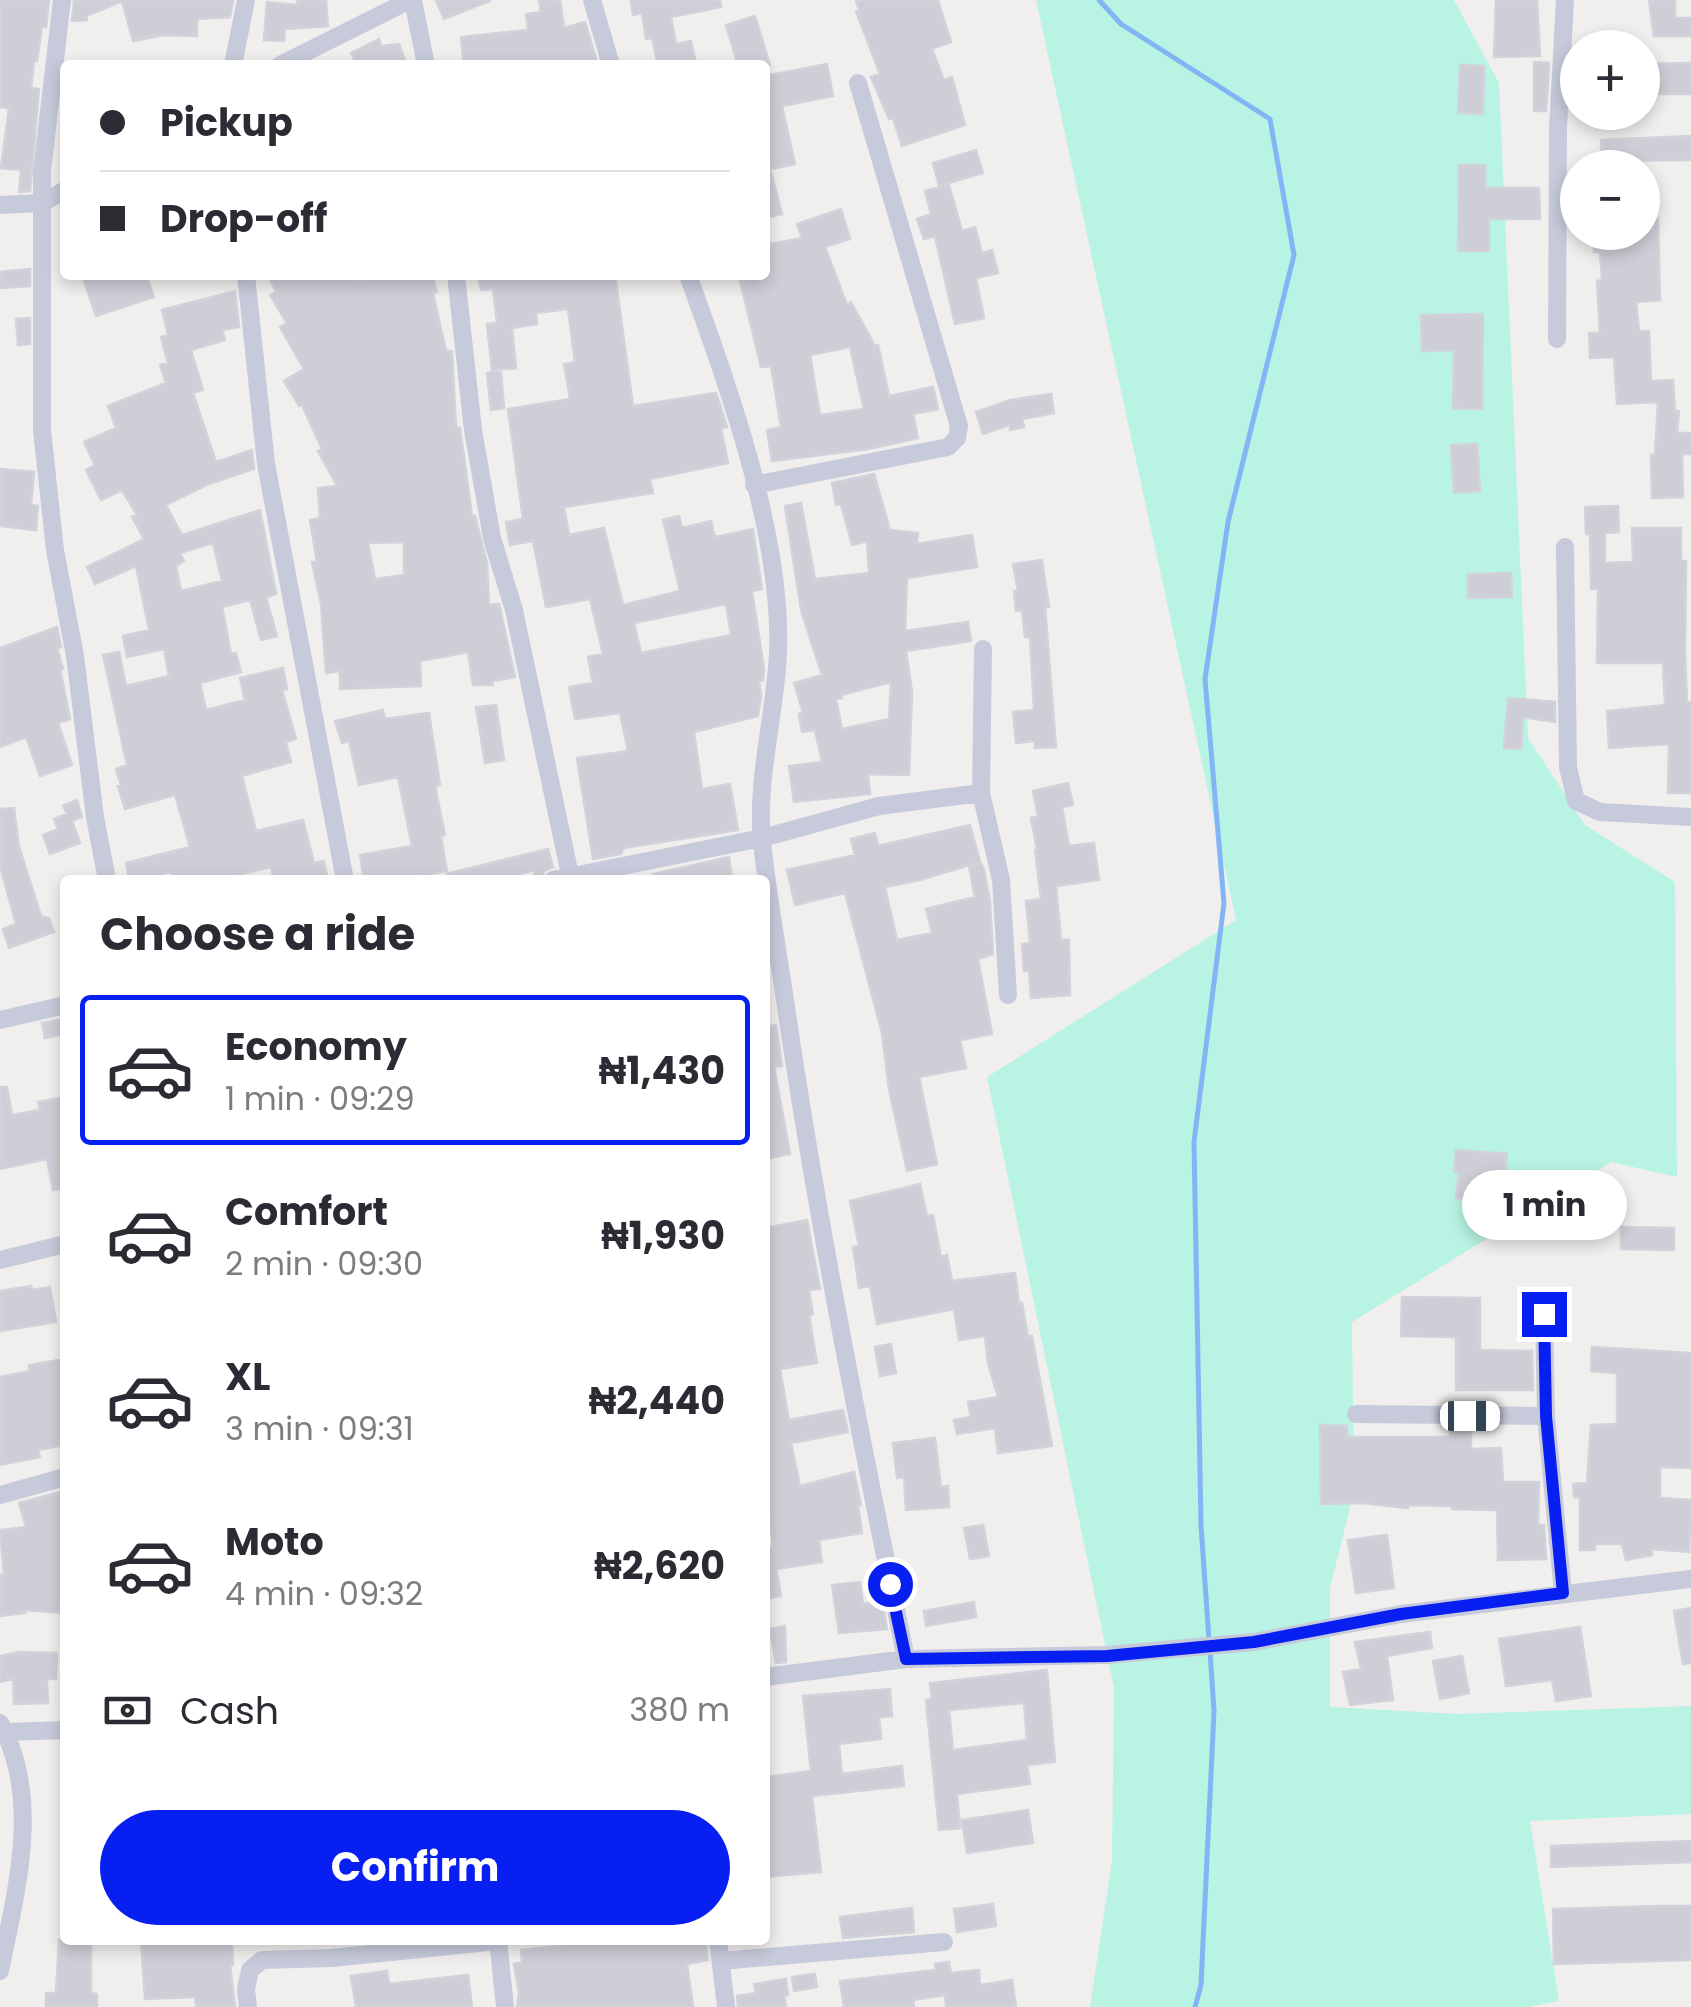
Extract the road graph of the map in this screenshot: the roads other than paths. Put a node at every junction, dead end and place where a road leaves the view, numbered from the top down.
1 (62, 0) edge
2 (246, 0) edge
3 (411, 0) edge
4 (592, 0) edge
5 (1565, 0) edge
6 (234, 60) edge
7 (290, 60) edge
8 (425, 60) edge
9 (610, 60) edge
10 (858, 82) dead end
11 (60, 193) edge
12 (42, 203) junction
13 (0, 205) edge
14 (247, 280) edge
15 (457, 280) edge
16 (690, 280) edge
17 (1557, 339) dead end
18 (754, 485) junction
19 (1565, 547) dead end
20 (983, 650) dead end
21 (981, 793) junction
22 (1691, 816) edge
23 (762, 838) junction
24 (106, 875) edge
25 (344, 875) edge
26 (561, 875) edge
27 (571, 875) edge
28 (767, 875) edge
29 (770, 893) edge
30 (1008, 994) dead end
31 (60, 1005) edge
32 (0, 1020) edge
33 (60, 1245) edge
34 (0, 1260) edge
35 (1544, 1314) dead end
36 (1356, 1414) dead end
37 (1546, 1416) junction
38 (60, 1478) edge
39 (0, 1495) edge
40 (1691, 1580) edge
41 (1563, 1593) junction
42 (906, 1659) junction
43 (770, 1676) edge
44 (2, 1728) edge
45 (60, 1730) edge
46 (944, 1942) dead end
47 (452, 1945) edge
48 (498, 1945) edge
49 (719, 1945) edge
50 (721, 1961) junction
51 (0, 1971) edge
52 (248, 2007) edge
53 (504, 2007) edge
54 (726, 2007) edge

1 - 12 street
2 - 6 street
3 - 7 street
3 - 8 street
4 - 9 street
5 - 17 street
10 - 18 street
11 - 12 street
12 - 13 street
12 - 24 street
14 - 25 street
15 - 26 street
16 - 18 street
18 - 23 street
19 - 22 street
20 - 21 street
21 - 23 street
21 - 30 street
23 - 27 street
23 - 28 street
29 - 42 street
31 - 32 street
33 - 34 street
35 - 37 street
36 - 37 street
37 - 41 street
38 - 39 street
40 - 41 street
41 - 42 street
42 - 43 street
44 - 45 street
44 - 51 street
46 - 50 street
47 - 52 street
48 - 53 street
49 - 50 street
50 - 54 street

